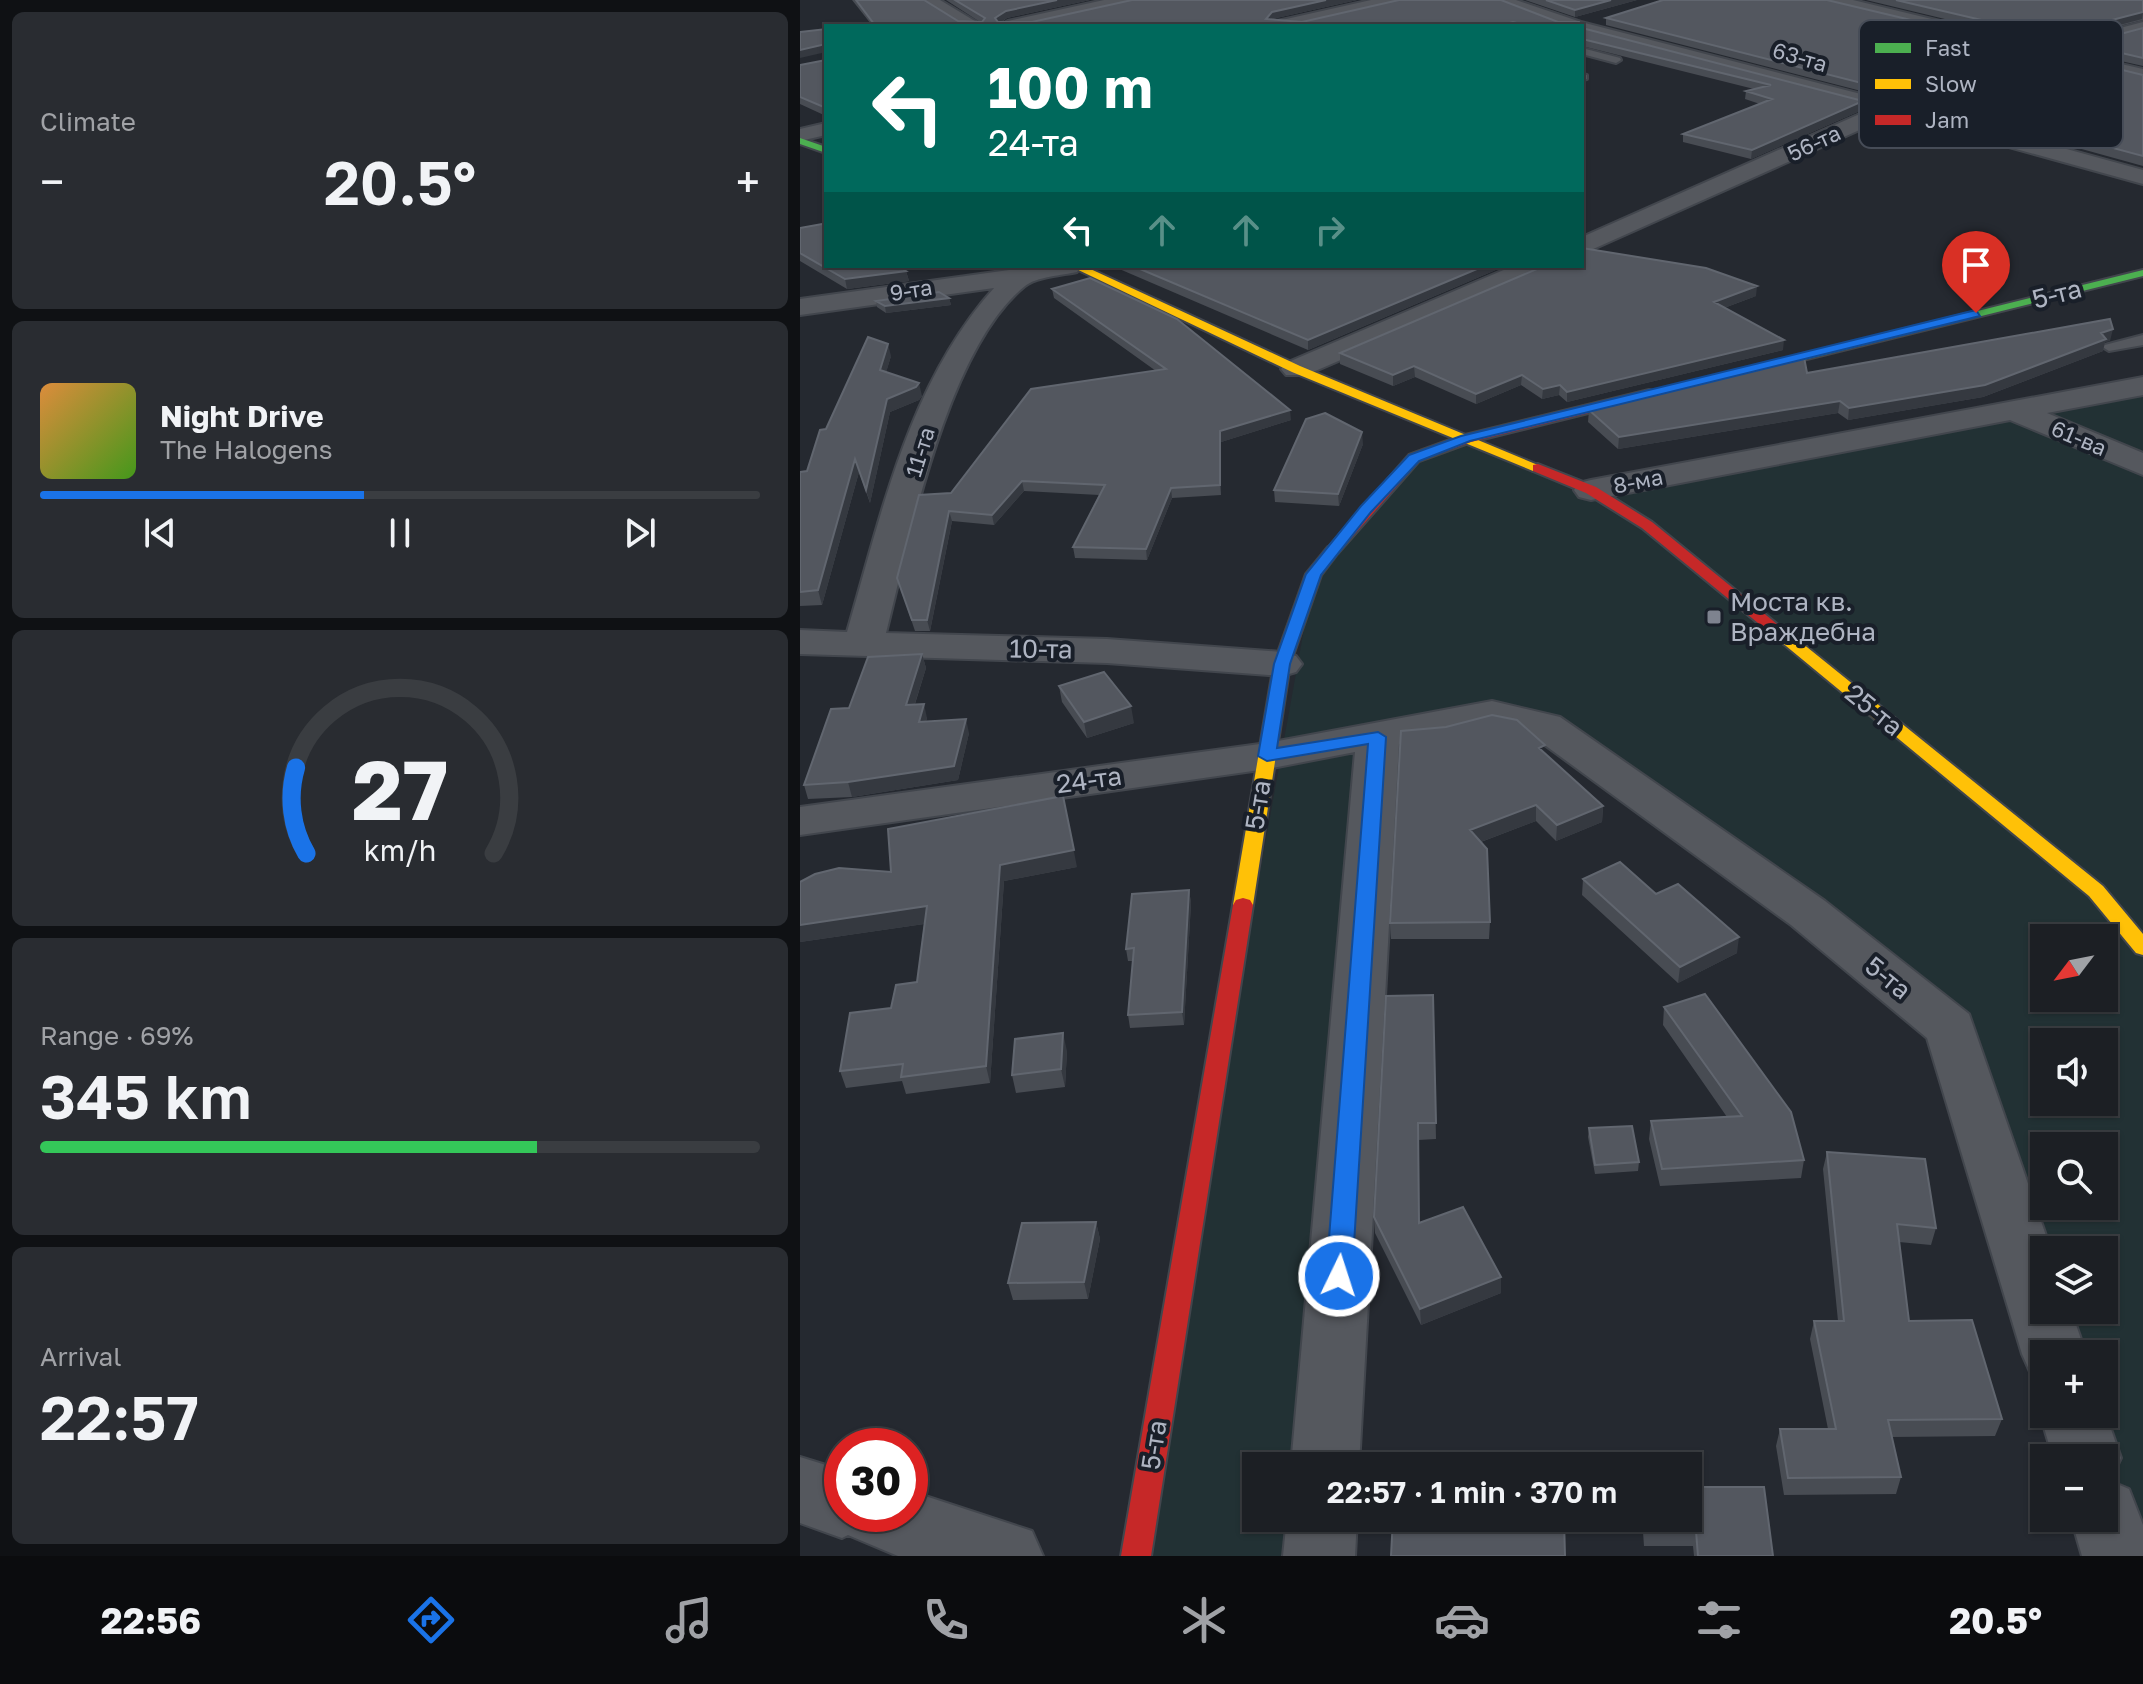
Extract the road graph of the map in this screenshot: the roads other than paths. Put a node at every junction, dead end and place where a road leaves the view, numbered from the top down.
1 (928, 0) edge
2 (1127, 0) edge
3 (1393, 0) edge
4 (1499, 0) edge
5 (1832, 0) edge
6 (1889, 0) edge
7 (1858, 6) junction
8 (1605, 17) edge
9 (1915, 20) edge
10 (970, 24) edge
11 (1017, 24) edge
12 (1288, 24) edge
13 (1570, 24) edge
14 (1582, 24) edge
15 (2143, 27) edge
16 (1584, 28) edge
17 (2123, 33) edge
18 (1584, 52) edge
19 (1616, 60) edge
20 (2123, 70) edge
21 (2143, 75) edge
22 (1859, 99) edge
23 (1859, 121) edge
24 (824, 130) edge
25 (800, 138) edge
26 (2038, 148) edge
27 (824, 149) edge
28 (2143, 177) edge
29 (1584, 245) edge
30 (1060, 268) edge
31 (1079, 268) edge
32 (1530, 268) edge
33 (2143, 273) edge
34 (1017, 279) junction
35 (800, 307) edge
36 (2143, 340) edge
37 (2109, 346) edge
38 (1296, 369) junction
39 (2143, 386) edge
40 (2014, 411) junction
41 (1466, 439) junction
42 (2140, 462) edge
43 (1591, 490) junction
44 (800, 642) edge
45 (863, 645) junction
46 (1282, 664) junction
47 (1378, 737) junction
48 (1267, 756) junction
49 (800, 821) edge
50 (2143, 948) edge
51 (2050, 1340) edge
52 (1326, 1452) edge
53 (800, 1490) edge
54 (824, 1498) edge
55 (928, 1531) edge
56 (1321, 1532) edge
57 (2110, 1532) edge
58 (1007, 1556) edge
59 (1136, 1556) edge
60 (1319, 1556) edge
61 (2118, 1556) edge

1 - 10 street
2 - 11 street
3 - 12 street
4 - 13 street, 63-та
5 - 7 street
6 - 7 street
7 - 9 street
8 - 14 street
15 - 17 street, 56-та
16 - 22 street, 63-та
18 - 19 lane
20 - 21 street
23 - 29 street, 56-та
24 - 25 street
25 - 27 street
26 - 28 street, 63-та
30 - 34 street, 9-та
31 - 38 street, 8-ма
32 - 38 street
33 - 41 street, 5-та
34 - 35 street, 9-та
34 - 45 street, 11-та
36 - 37 lane
38 - 41 street, 8-ма
39 - 40 street, 8-ма
40 - 42 street, 61-ва
40 - 43 street, 8-ма
41 - 43 street, 8-ма
41 - 46 street, 5-та
43 - 50 street, 25-та
44 - 45 street, 10-та
45 - 46 street, 10-та
46 - 48 street, 5-та
47 - 48 street, 24-та
47 - 51 street, 5-та
47 - 52 street
48 - 49 street, 24-та
48 - 59 street, 5-та
53 - 54 street
55 - 58 street
56 - 60 street
57 - 61 street

